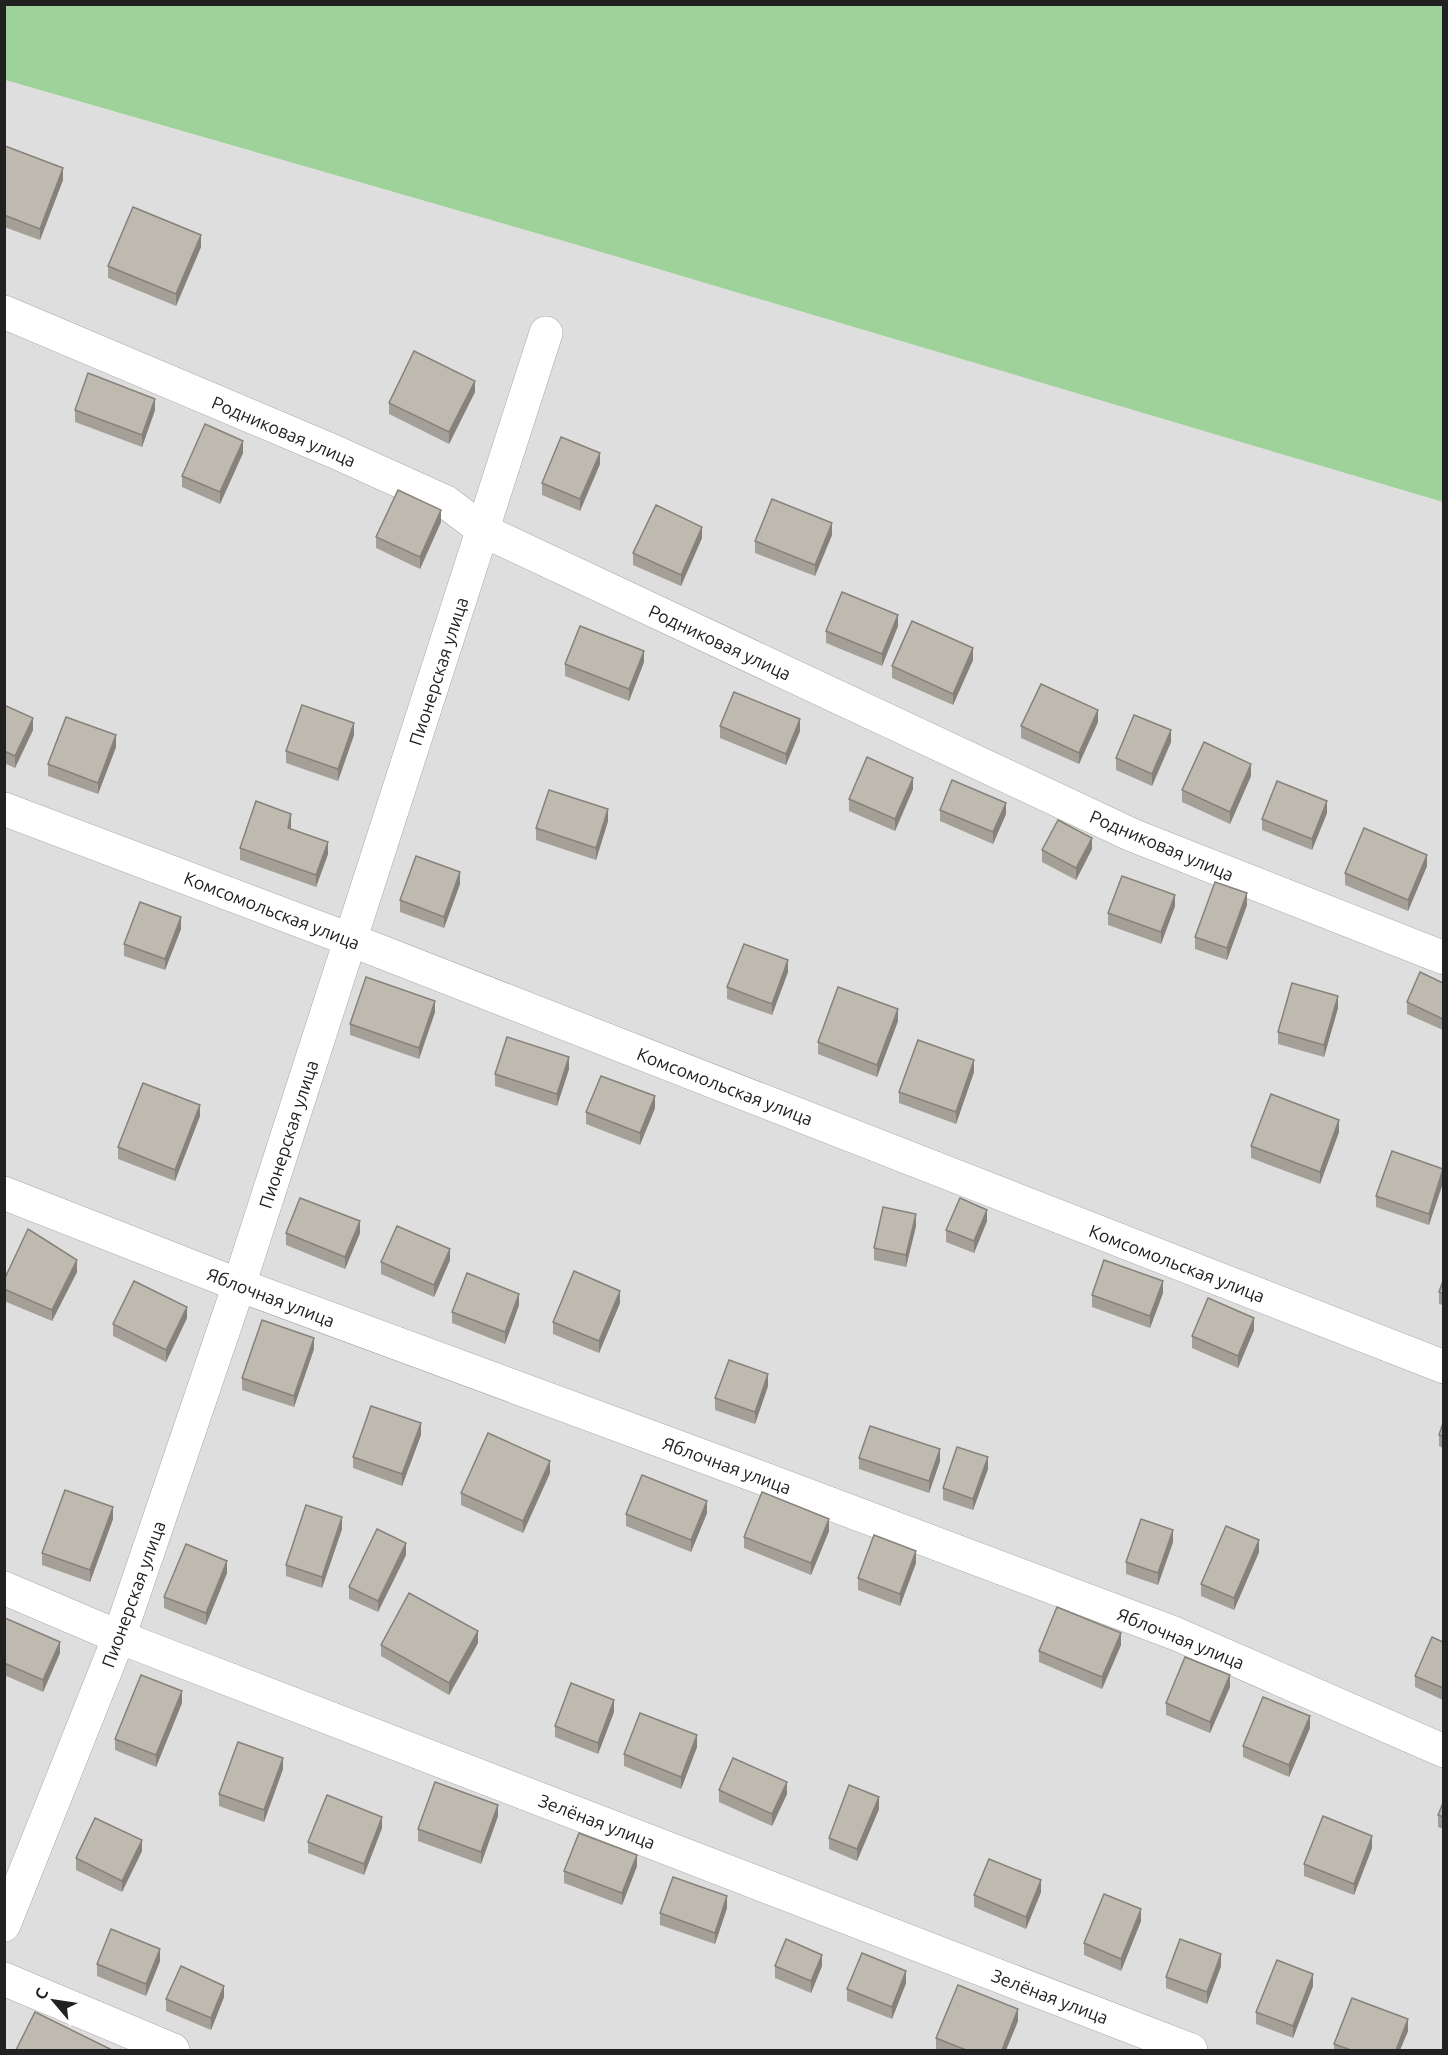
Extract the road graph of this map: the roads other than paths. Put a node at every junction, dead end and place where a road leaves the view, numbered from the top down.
1 (4, 312) edge
2 (546, 333) dead end
3 (484, 531) junction
4 (4, 809) edge
5 (351, 940) junction
6 (1443, 958) edge
7 (4, 1193) edge
8 (239, 1286) junction
9 (1443, 1366) edge
10 (4, 1588) edge
11 (119, 1637) junction
12 (1443, 1751) edge
13 (4, 1925) edge
14 (4, 1978) edge
15 (173, 2050) edge
16 (1191, 2050) edge

1 - 3 street, Родниковая улица
2 - 3 street, Пионерская улица
3 - 5 street, Пионерская улица
3 - 6 street, Родниковая улица
4 - 5 street, Комсомольская улица
5 - 8 street, Пионерская улица
5 - 9 street, Комсомольская улица
7 - 8 street, Яблочная улица
8 - 11 street, Пионерская улица
8 - 12 street, Яблочная улица
10 - 11 street, Зелёная улица
11 - 13 street, Пионерская улица
11 - 16 street, Зелёная улица
14 - 15 street

